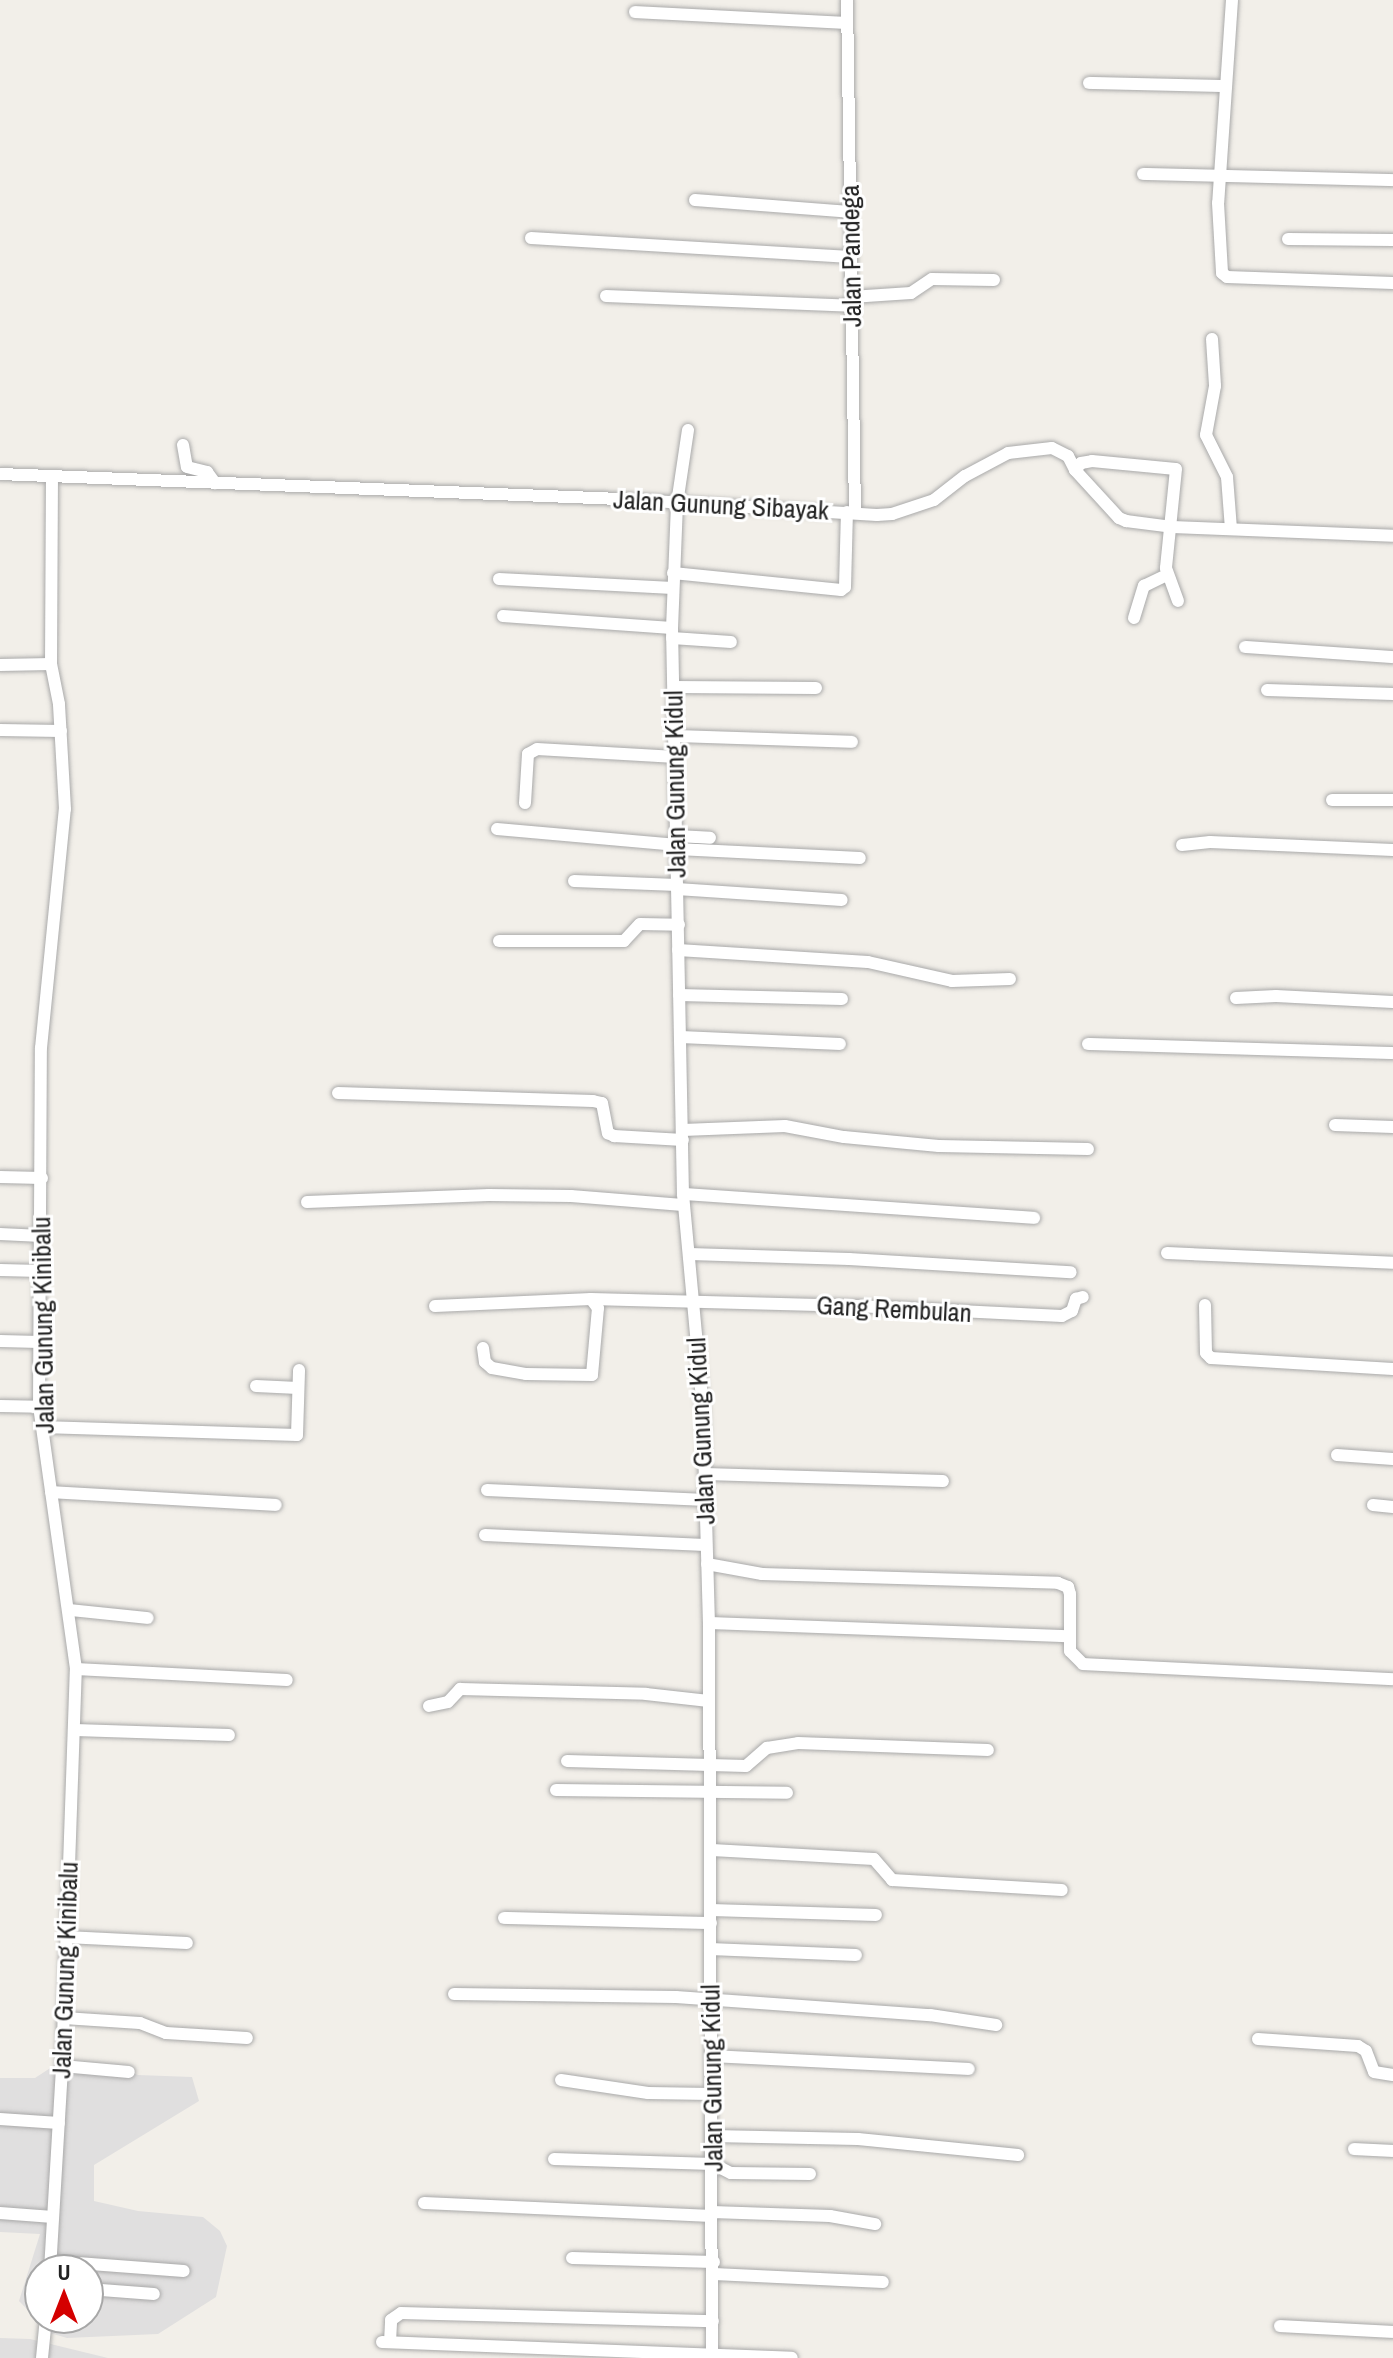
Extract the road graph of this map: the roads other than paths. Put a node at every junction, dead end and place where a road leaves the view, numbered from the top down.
1 (847, 0) edge
2 (1232, 0) edge
3 (635, 12) dead end
4 (846, 23) junction
5 (1089, 83) dead end
6 (1226, 86) junction
7 (1143, 174) dead end
8 (1221, 174) junction
9 (1393, 180) edge
10 (695, 200) dead end
11 (850, 212) junction
12 (531, 238) dead end
13 (1288, 239) dead end
14 (1393, 240) edge
15 (850, 257) junction
16 (994, 280) dead end
17 (1393, 283) edge
18 (606, 296) dead end
19 (851, 301) junction
20 (1212, 339) dead end
21 (688, 430) dead end
22 (183, 445) dead end
23 (1075, 470) junction
24 (0, 474) edge
25 (52, 476) junction
26 (215, 483) junction
27 (677, 504) junction
28 (851, 512) junction
29 (1172, 527) junction
30 (1231, 529) junction
31 (1393, 536) edge
32 (673, 573) junction
33 (1167, 575) junction
34 (499, 579) dead end
35 (673, 588) junction
36 (1178, 601) dead end
37 (503, 616) dead end
38 (1134, 618) dead end
39 (672, 633) junction
40 (731, 642) dead end
41 (1245, 647) dead end
42 (1393, 657) edge
43 (51, 664) junction
44 (0, 665) edge
45 (674, 687) junction
46 (816, 688) dead end
47 (1267, 690) dead end
48 (1393, 694) edge
49 (0, 730) edge
50 (61, 731) junction
51 (675, 736) junction
52 (852, 742) dead end
53 (676, 757) junction
54 (1332, 800) dead end
55 (1393, 800) edge
56 (525, 803) dead end
57 (497, 829) dead end
58 (710, 838) dead end
59 (677, 843) junction
60 (1182, 845) dead end
61 (1393, 850) edge
62 (860, 858) dead end
63 (574, 881) dead end
64 (677, 887) junction
65 (842, 900) dead end
66 (679, 925) junction
67 (499, 941) dead end
68 (678, 950) junction
69 (1010, 979) dead end
70 (679, 995) junction
71 (1236, 998) dead end
72 (842, 999) dead end
73 (1393, 1002) edge
74 (681, 1037) junction
75 (840, 1044) dead end
76 (1088, 1044) dead end
77 (1393, 1053) edge
78 (338, 1093) dead end
79 (1335, 1125) dead end
80 (1393, 1127) edge
81 (683, 1135) junction
82 (1088, 1149) dead end
83 (0, 1177) edge
84 (42, 1178) junction
85 (683, 1199) junction
86 (307, 1202) dead end
87 (1034, 1218) dead end
88 (0, 1234) edge
89 (42, 1236) junction
90 (1167, 1253) dead end
91 (690, 1254) junction
92 (1393, 1263) edge
93 (0, 1270) edge
94 (41, 1271) junction
95 (1071, 1272) dead end
96 (1083, 1297) dead end
97 (591, 1299) junction
98 (694, 1301) junction
99 (1205, 1305) dead end
100 (435, 1306) dead end
101 (0, 1341) edge
102 (40, 1342) junction
103 (483, 1348) dead end
104 (1393, 1369) edge
105 (299, 1370) dead end
106 (256, 1386) dead end
107 (298, 1388) junction
108 (0, 1406) edge
109 (39, 1407) junction
110 (42, 1427) junction
111 (1337, 1455) dead end
112 (1393, 1459) edge
113 (705, 1474) junction
114 (943, 1481) dead end
115 (487, 1490) dead end
116 (51, 1492) junction
117 (706, 1500) junction
118 (276, 1505) dead end
119 (1373, 1505) dead end
120 (1393, 1507) edge
121 (485, 1535) dead end
122 (705, 1545) junction
123 (707, 1564) junction
124 (70, 1610) junction
125 (148, 1618) dead end
126 (709, 1623) junction
127 (1069, 1636) junction
128 (76, 1669) junction
129 (1393, 1679) edge
130 (287, 1680) dead end
131 (709, 1701) junction
132 (429, 1706) dead end
133 (75, 1730) junction
134 (229, 1735) dead end
135 (988, 1750) dead end
136 (567, 1761) dead end
137 (711, 1767) junction
138 (556, 1790) dead end
139 (712, 1793) junction
140 (787, 1793) dead end
141 (712, 1850) junction
142 (1062, 1890) dead end
143 (876, 1915) dead end
144 (711, 1916) junction
145 (504, 1918) dead end
146 (66, 1937) junction
147 (187, 1943) dead end
148 (710, 1949) junction
149 (856, 1955) dead end
150 (454, 1994) dead end
151 (712, 2000) junction
152 (64, 2018) junction
153 (996, 2025) dead end
154 (247, 2038) dead end
155 (1258, 2039) dead end
156 (712, 2056) junction
157 (62, 2066) junction
158 (969, 2069) dead end
159 (129, 2072) dead end
160 (1393, 2075) edge
161 (561, 2080) dead end
162 (711, 2094) junction
163 (0, 2119) edge
164 (59, 2123) junction
165 (712, 2136) junction
166 (1354, 2149) dead end
167 (1393, 2151) edge
168 (1018, 2155) dead end
169 (554, 2159) dead end
170 (713, 2164) junction
171 (810, 2174) dead end
172 (424, 2203) dead end
173 (0, 2213) edge
174 (712, 2214) junction
175 (53, 2217) junction
176 (875, 2224) dead end
177 (51, 2254) edge
178 (572, 2258) dead end
179 (104, 2268) edge
180 (714, 2268) junction
181 (184, 2271) dead end
182 (883, 2282) dead end
183 (104, 2290) edge
184 (154, 2294) dead end
185 (713, 2321) junction
186 (1280, 2326) dead end
187 (1393, 2332) edge
188 (44, 2334) edge
189 (712, 2357) edge
190 (42, 2358) edge
191 (792, 2358) edge

1 - 4 street, Jalan Pandega
2 - 6 street
3 - 4 street
4 - 11 street, Jalan Pandega
5 - 6 street
6 - 8 street
7 - 8 street
8 - 9 street
8 - 17 street
10 - 11 street
11 - 15 street, Jalan Pandega
12 - 15 street
13 - 14 street
15 - 19 street, Jalan Pandega
16 - 19 street
18 - 19 street
19 - 28 street, Jalan Pandega
20 - 30 street
21 - 27 street, Jalan Gunung Kidul
22 - 26 street
23 - 28 street, Jalan Gunung Sibayak
23 - 29 street, Jalan Gunung Sibayak
23 - 29 street
24 - 25 street, Jalan Gunung Sibayak
25 - 26 street, Jalan Gunung Sibayak
25 - 43 street, Jalan Gunung Kinibalu
26 - 27 street, Jalan Gunung Sibayak
27 - 28 street, Jalan Gunung Sibayak
27 - 32 street, Jalan Gunung Kidul
28 - 32 street, Jalan Pandega
29 - 30 street, Jalan Gunung Sibayak
29 - 33 street
30 - 31 street, Jalan Gunung Sibayak
32 - 35 street, Jalan Gunung Kidul
33 - 36 street
33 - 38 street
34 - 35 street
35 - 39 street, Jalan Gunung Kidul
37 - 39 street
39 - 40 street
39 - 45 street, Jalan Gunung Kidul
41 - 42 street
43 - 44 street
43 - 50 street, Jalan Gunung Kinibalu
45 - 46 street
45 - 51 street, Jalan Gunung Kidul
47 - 48 street
49 - 50 street
50 - 84 street, Jalan Gunung Kinibalu
51 - 52 street
51 - 53 street, Jalan Gunung Kidul
53 - 56 street
53 - 59 street, Jalan Gunung Kidul
54 - 55 street
57 - 59 street
58 - 59 street
59 - 62 street
59 - 64 street, Jalan Gunung Kidul
60 - 61 street
63 - 64 street
64 - 65 street
64 - 66 street, Jalan Gunung Kidul
66 - 67 street
66 - 68 street, Jalan Gunung Kidul
68 - 69 street
68 - 70 street, Jalan Gunung Kidul
70 - 72 street
70 - 74 street, Jalan Gunung Kidul
71 - 73 street
74 - 75 street
74 - 81 street, Jalan Gunung Kidul
76 - 77 street
78 - 81 street
79 - 80 street
81 - 82 street
81 - 85 street, Jalan Gunung Kidul
83 - 84 street
84 - 89 street, Jalan Gunung Kinibalu
85 - 86 street
85 - 87 street
85 - 91 street, Jalan Gunung Kidul
88 - 89 street
89 - 94 street, Jalan Gunung Kinibalu
90 - 92 street
91 - 95 street
91 - 98 street, Jalan Gunung Kidul
93 - 94 street
94 - 102 street, Jalan Gunung Kinibalu
96 - 98 street, Gang Rembulan
97 - 98 street, Gang Rembulan
97 - 100 street, Gang Rembulan
97 - 103 street
98 - 113 street, Jalan Gunung Kidul
99 - 104 street
101 - 102 street
102 - 109 street, Jalan Gunung Kinibalu
105 - 107 street
106 - 107 street
107 - 110 street
108 - 109 street
109 - 110 street, Jalan Gunung Kinibalu
110 - 116 street, Jalan Gunung Kinibalu
111 - 112 street
113 - 114 street
113 - 117 street, Jalan Gunung Kidul
115 - 117 street
116 - 118 street
116 - 124 street, Jalan Gunung Kinibalu
117 - 122 street, Jalan Gunung Kidul
119 - 120 street
121 - 122 street
122 - 123 street, Jalan Gunung Kidul
123 - 126 street, Jalan Gunung Kidul
123 - 127 street
124 - 125 street
124 - 128 street, Jalan Gunung Kinibalu
126 - 127 street
126 - 131 street, Jalan Gunung Kidul
127 - 129 street
128 - 130 street
128 - 133 street, Jalan Gunung Kinibalu
131 - 132 street
131 - 137 street, Jalan Gunung Kidul
133 - 134 street
133 - 146 street, Jalan Gunung Kinibalu
135 - 137 street
136 - 137 street
137 - 139 street, Jalan Gunung Kidul
138 - 139 street
139 - 140 street
139 - 141 street, Jalan Gunung Kidul
141 - 142 street
141 - 144 street, Jalan Gunung Kidul
143 - 144 street
144 - 145 street
144 - 148 street, Jalan Gunung Kidul
146 - 147 street
146 - 152 street, Jalan Gunung Kinibalu
148 - 149 street
148 - 151 street, Jalan Gunung Kidul
150 - 151 street
151 - 153 street
151 - 156 street, Jalan Gunung Kidul
152 - 154 street
152 - 157 street, Jalan Gunung Kinibalu
155 - 160 street
156 - 158 street
156 - 162 street, Jalan Gunung Kidul
157 - 159 street
157 - 164 street, Jalan Gunung Kinibalu
161 - 162 street
162 - 165 street, Jalan Gunung Kidul
163 - 164 street
164 - 175 street, Jalan Gunung Kinibalu
165 - 168 street
165 - 170 street, Jalan Gunung Kidul
166 - 167 street
169 - 170 street
170 - 171 street
170 - 174 street, Jalan Gunung Kidul
172 - 174 street
173 - 175 street
174 - 176 street
174 - 180 street, Jalan Gunung Kidul
175 - 177 street, Jalan Gunung Kinibalu
178 - 180 street
179 - 181 street
180 - 182 street
180 - 185 street, Jalan Gunung Kidul
183 - 184 street
185 - 189 street, Jalan Gunung Kidul
185 - 189 street
186 - 187 street
188 - 190 street
189 - 191 street

